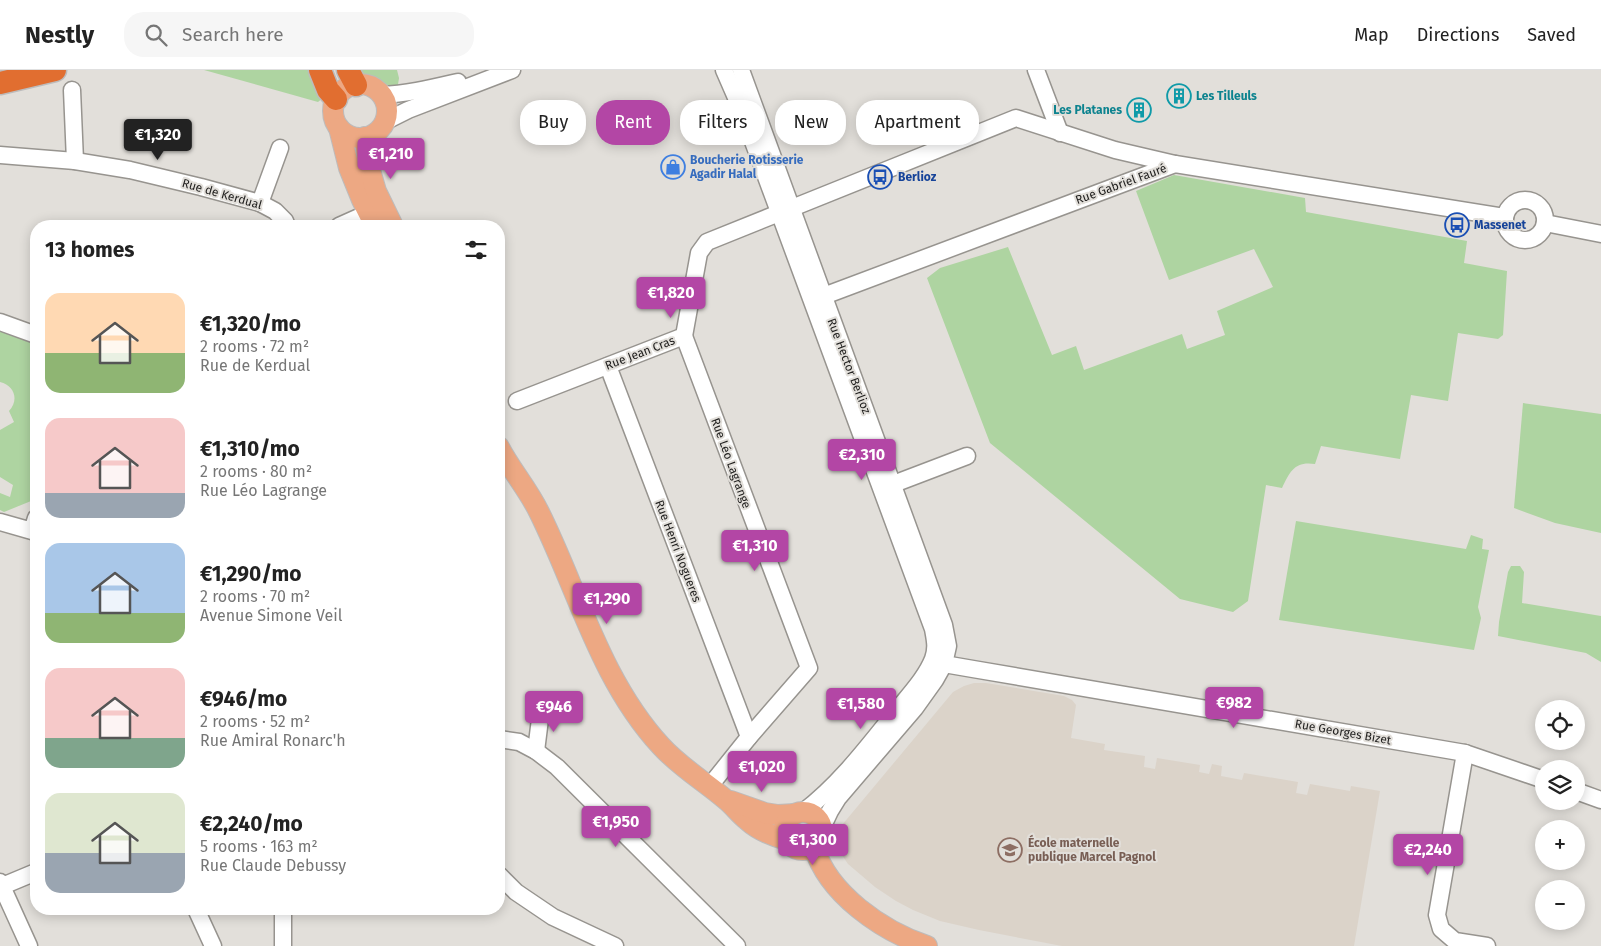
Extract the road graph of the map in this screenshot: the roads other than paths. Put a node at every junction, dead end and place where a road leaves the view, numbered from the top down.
1 (12, 70) edge
2 (55, 70) edge
3 (320, 70) edge
4 (506, 70) edge
5 (512, 70) edge
6 (724, 70) edge
7 (741, 70) edge
8 (1036, 70) edge
9 (0, 73) edge
10 (352, 77) edge
11 (0, 83) edge
12 (72, 90) dead end
13 (381, 95) junction
14 (336, 99) junction
15 (384, 122) junction
16 (339, 128) junction
17 (1060, 133) junction
18 (365, 137) junction
19 (280, 148) dead end
20 (0, 155) edge
21 (75, 161) junction
22 (1175, 164) junction
23 (260, 203) junction
24 (785, 210) junction
25 (1504, 217) junction
26 (284, 220) edge
27 (371, 220) edge
28 (391, 220) edge
29 (1545, 223) junction
30 (1601, 234) edge
31 (817, 299) junction
32 (0, 322) edge
33 (30, 333) edge
34 (684, 336) junction
35 (608, 366) junction
36 (517, 401) dead end
37 (967, 456) dead end
38 (505, 458) edge
39 (887, 487) junction
40 (0, 522) edge
41 (30, 530) edge
42 (938, 662) junction
43 (541, 711) dead end
44 (749, 737) junction
45 (505, 740) edge
46 (536, 751) junction
47 (1465, 753) junction
48 (1535, 777) edge
49 (709, 787) junction
50 (1585, 794) edge
51 (725, 799) junction
52 (1601, 800) edge
53 (799, 813) junction
54 (822, 828) junction
55 (787, 840) junction
56 (814, 847) junction
57 (30, 874) edge
58 (505, 882) edge
59 (1, 885) edge
60 (199, 915) edge
61 (283, 915) edge
62 (29, 946) edge
63 (213, 946) edge
64 (283, 946) edge
65 (615, 946) edge
66 (737, 946) edge
67 (927, 946) edge
68 (1488, 946) edge

1 - 9 highway
2 - 11 highway
3 - 14 highway
4 - 13 street
5 - 15 street
6 - 24 street, Rue Hector Berlioz
7 - 24 street, Rue Hector Berlioz
8 - 17 street
10 - 13 main road
10 - 14 main road
12 - 21 street
13 - 15 main road
14 - 16 main road
15 - 18 main road
16 - 18 main road
16 - 27 main road
17 - 22 street, Rue Jean Cras
17 - 24 street, Rue Jean Cras
18 - 28 main road
19 - 23 street
20 - 21 street, Rue de Kerdual
21 - 23 street, Rue de Kerdual
22 - 25 street, Rue Gabriel Fauré
22 - 31 street, Rue Gabriel Fauré
23 - 26 street, Rue de Kerdual
24 - 31 street, Rue Hector Berlioz
24 - 34 street, Rue Jean Cras
25 - 29 street
25 - 29 street
29 - 30 street
31 - 39 street, Rue Hector Berlioz
32 - 33 street
34 - 35 street, Rue Jean Cras
34 - 44 street, Rue Léo Lagrange
35 - 36 street, Rue Jean Cras
35 - 44 street, Rue Henri Nogueres
37 - 39 street
38 - 49 main road
39 - 42 street, Rue Hector Berlioz
40 - 41 street
42 - 47 street, Rue Georges Bizet
42 - 53 street
42 - 54 street
43 - 46 street
44 - 49 street, Rue Léo Lagrange
45 - 46 street
46 - 66 street
47 - 48 street, Rue Georges Bizet
47 - 68 street
49 - 51 main road
50 - 52 street
51 - 53 main road
51 - 55 main road
53 - 54 main road
53 - 55 main road
54 - 56 main road
55 - 56 main road
56 - 67 main road
57 - 59 street
58 - 65 street
59 - 62 street
60 - 63 street
61 - 64 street

